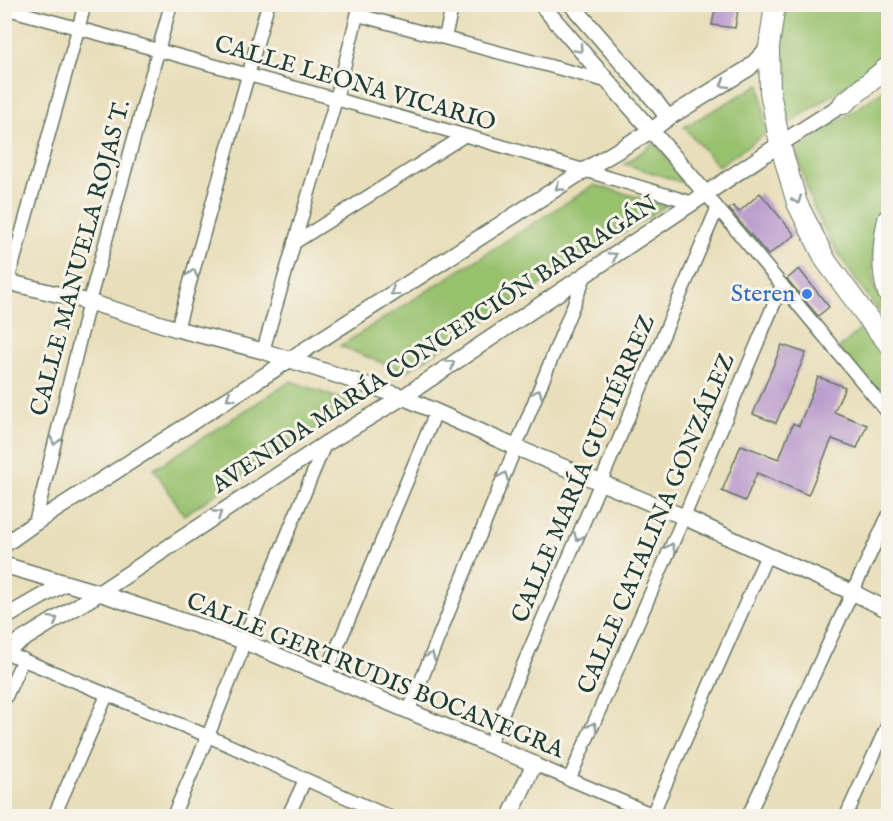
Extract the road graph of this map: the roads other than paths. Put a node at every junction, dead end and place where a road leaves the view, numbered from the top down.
1 (85, 4) edge
2 (171, 4) edge
3 (268, 4) edge
4 (453, 4) edge
5 (541, 4) edge
6 (571, 4) edge
7 (775, 4) edge
8 (4, 8) edge
9 (359, 10) edge
10 (79, 28) junction
11 (445, 37) junction
12 (769, 47) junction
13 (158, 50) junction
14 (888, 67) edge
15 (888, 75) edge
16 (248, 76) junction
17 (606, 81) junction
18 (336, 99) junction
19 (843, 104) junction
20 (668, 118) junction
21 (652, 130) junction
22 (464, 136) junction
23 (780, 144) junction
24 (585, 170) junction
25 (700, 198) junction
26 (717, 209) junction
27 (888, 219) edge
28 (294, 243) junction
29 (586, 274) junction
30 (782, 285) junction
31 (6, 286) edge
32 (888, 293) edge
33 (89, 302) junction
34 (177, 329) junction
35 (888, 343) edge
36 (263, 351) junction
37 (288, 360) junction
38 (403, 397) junction
39 (436, 412) junction
40 (888, 413) edge
41 (325, 444) junction
42 (515, 447) junction
43 (600, 483) junction
44 (888, 516) edge
45 (684, 518) junction
46 (35, 523) junction
47 (4, 545) edge
48 (767, 555) junction
49 (6, 567) edge
50 (65, 583) junction
51 (99, 593) junction
52 (854, 593) junction
53 (888, 610) edge
54 (4, 618) edge
55 (243, 642) junction
56 (4, 652) edge
57 (23, 659) junction
58 (325, 676) junction
59 (107, 695) junction
60 (4, 701) edge
61 (409, 711) junction
62 (888, 724) edge
63 (208, 736) junction
64 (489, 746) junction
65 (534, 764) junction
66 (305, 780) junction
67 (569, 780) junction
68 (54, 816) edge
69 (173, 816) edge
70 (288, 816) edge
71 (388, 816) edge
72 (510, 816) edge
73 (654, 816) edge
74 (748, 816) edge
75 (846, 816) edge

1 - 10 street
2 - 13 street, CALLE MANUELA ROJAS T.
3 - 16 street
4 - 11 street
5 -> 17 street
6 - 20 street
7 - 12 main road
8 - 10 street, CALLE LEONA VICARIO
9 - 11 street
9 - 18 street
10 - 13 street, CALLE LEONA VICARIO
10 - 31 street
11 - 17 street
12 -> 20 street
12 - 23 main road
13 - 16 street, CALLE LEONA VICARIO
13 - 33 street, CALLE MANUELA ROJAS T.
14 - 19 main road
15 - 19 street, AVENIDA MARÍA CONCEPCIÓN BARRAGÁN
16 - 18 street, CALLE LEONA VICARIO
34 -> 16 street
17 - 21 street
18 - 22 street, CALLE LEONA VICARIO
18 - 28 street
19 - 23 street, AVENIDA MARÍA CONCEPCIÓN BARRAGÁN
20 - 21 street
21 - 24 street
21 - 25 street
22 - 24 street, CALLE LEONA VICARIO
22 - 28 street
23 - 25 street, AVENIDA MARÍA CONCEPCIÓN BARRAGÁN
23 -> 35 main road
24 - 25 street, CALLE LEONA VICARIO
24 -> 37 street
25 - 26 street
29 -> 25 street, AVENIDA MARÍA CONCEPCIÓN BARRAGÁN
26 - 30 street
26 - 43 street, CALLE MARÍA GUTIÉRREZ
27 - 32 main road
28 - 36 street
38 -> 29 street, AVENIDA MARÍA CONCEPCIÓN BARRAGÁN
42 -> 29 street
30 - 40 street
30 - 45 street, CALLE CATALINA GONZÁLEZ
31 - 33 street
33 - 34 street
33 -> 46 street, CALLE MANUELA ROJAS T.
34 - 36 street
36 - 37 street
37 - 38 street
37 -> 46 street
38 - 39 street
38 - 41 street, AVENIDA MARÍA CONCEPCIÓN BARRAGÁN
39 - 42 street
39 - 58 street
51 -> 41 street, AVENIDA MARÍA CONCEPCIÓN BARRAGÁN
41 - 55 street
42 - 43 street
61 -> 42 street
43 - 45 street
43 -> 64 street, CALLE MARÍA GUTIÉRREZ
44 - 52 street
45 - 48 street
67 -> 45 street, CALLE CATALINA GONZÁLEZ
46 - 47 street
48 - 52 street
48 - 73 street
49 - 50 street, CALLE GERTRUDIS BOCANEGRA
50 - 51 street, CALLE GERTRUDIS BOCANEGRA
50 - 54 street
51 - 55 street, CALLE GERTRUDIS BOCANEGRA
56 -> 51 street, AVENIDA MARÍA CONCEPCIÓN BARRAGÁN
52 - 53 street
52 - 74 street
55 - 58 street, CALLE GERTRUDIS BOCANEGRA
55 - 63 street
56 - 57 street
57 - 59 street
57 - 60 street
58 - 61 street, CALLE GERTRUDIS BOCANEGRA
59 - 63 street
59 - 68 street
61 - 64 street, CALLE GERTRUDIS BOCANEGRA
62 - 75 street
63 - 66 street
63 - 69 street
64 - 65 street, CALLE GERTRUDIS BOCANEGRA
65 - 67 street, CALLE GERTRUDIS BOCANEGRA
65 - 72 street
66 - 70 street
66 - 71 street
67 - 73 street, CALLE GERTRUDIS BOCANEGRA

